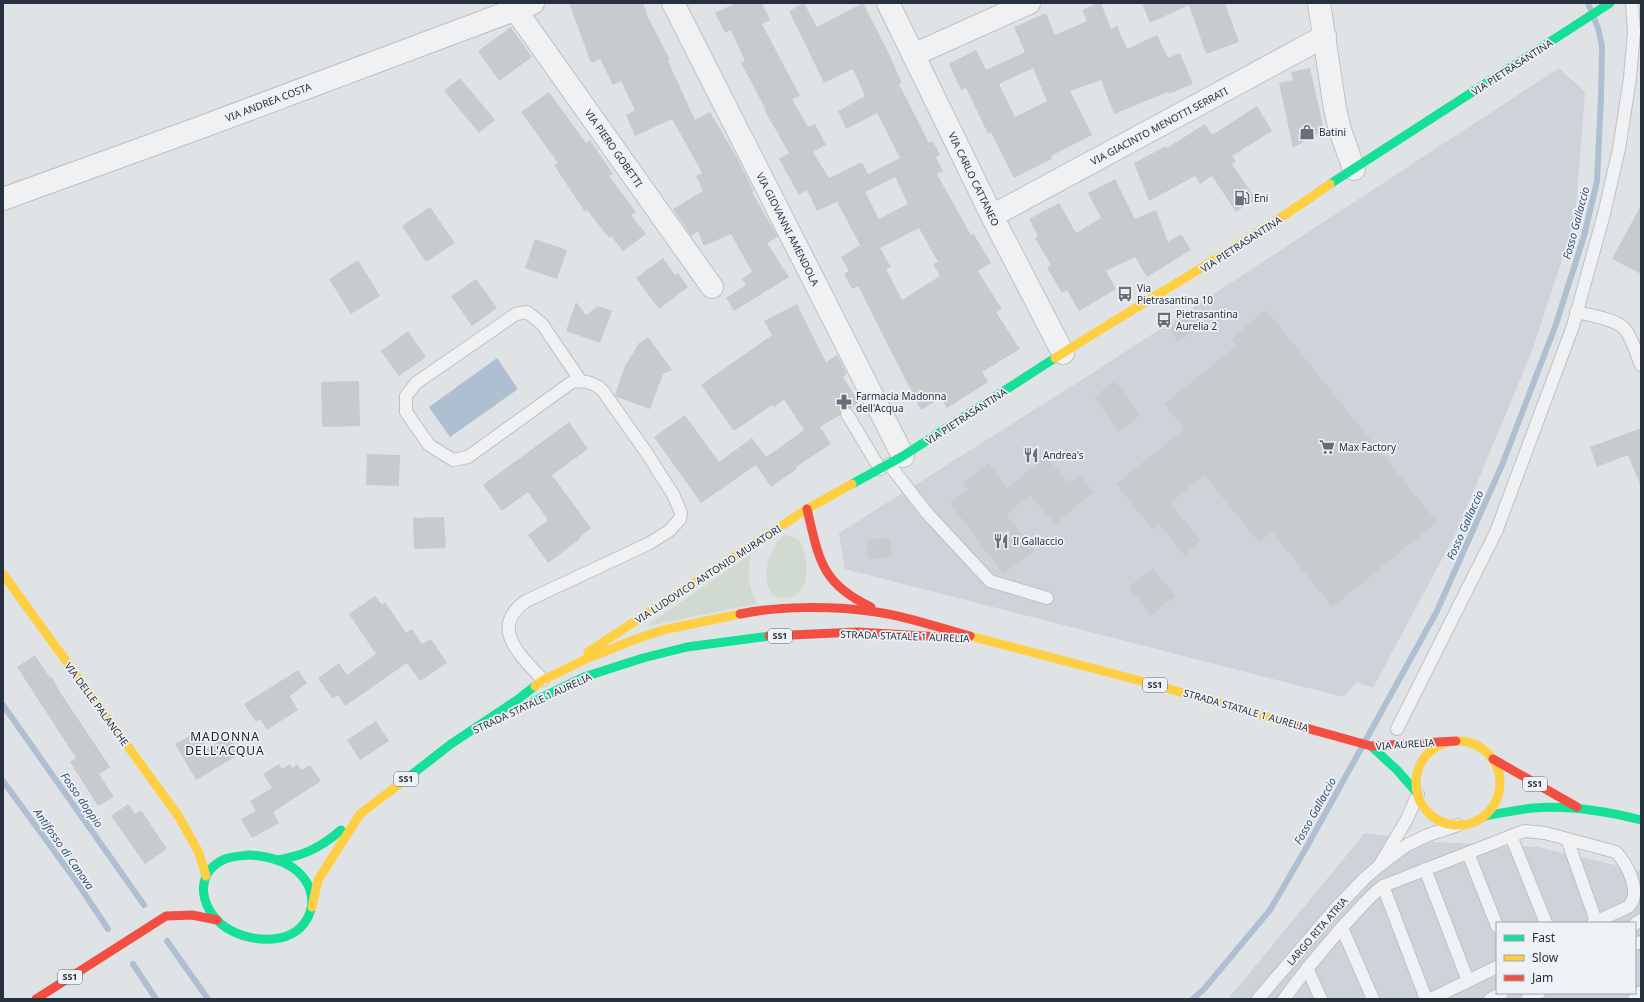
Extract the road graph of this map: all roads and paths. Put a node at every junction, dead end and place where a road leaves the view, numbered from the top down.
1 (673, 3) edge
2 (888, 3) edge
3 (1029, 3) edge
4 (1319, 3) edge
5 (1610, 3) edge
6 (1632, 3) edge
7 (524, 6) edge
8 (1325, 36) junction
9 (913, 55) junction
10 (1354, 169) junction
11 (3, 199) edge
12 (992, 216) junction
13 (712, 287) dead end
14 (1576, 312) junction
15 (1063, 353) junction
16 (1641, 365) edge
17 (580, 380) junction
18 (847, 414) dead end
19 (891, 463) junction
20 (866, 477) joint
21 (807, 509) junction
22 (3, 574) edge
23 (1047, 598) dead end
24 (895, 616) junction
25 (981, 639) junction
26 (548, 677) junction
27 (1397, 729) dead end
28 (463, 736) junction
29 (1456, 741) junction
30 (1371, 746) junction
31 (1493, 760) junction
32 (1418, 794) junction
33 (1578, 808) junction
34 (360, 814) junction
35 (1484, 816) junction
36 (1641, 820) edge
37 (1458, 825) junction
38 (190, 835) junction
39 (1511, 836) junction
40 (1567, 839) junction
41 (207, 848) dead end
42 (220, 853) dead end
43 (1468, 853) junction
44 (236, 856) junction
45 (278, 860) junction
46 (1380, 866) junction
47 (1425, 870) junction
48 (205, 880) junction
49 (1384, 886) junction
50 (194, 894) dead end
51 (180, 906) dead end
52 (312, 907) junction
53 (166, 916) junction
54 (217, 920) junction
55 (1546, 922) edge
56 (1594, 922) edge
57 (1496, 923) edge
58 (1342, 928) junction
59 (1496, 967) edge
60 (1307, 968) junction
61 (1468, 981) junction
62 (1641, 992) edge
63 (1500, 994) edge
64 (1537, 994) edge
65 (36, 999) edge
66 (1258, 999) edge
67 (1284, 999) edge
68 (1321, 999) edge
69 (1373, 999) edge
70 (1426, 999) edge
71 (1431, 999) edge
72 (1490, 999) edge
73 (1527, 999) edge
74 (1634, 999) edge

1 - 19 street, VIA GIOVANNI AMENDOLA
2 - 9 street, VIA CARLO CATTANEO
3 - 9 street
4 - 8 street
5 - 10 main road, VIA PIETRASANTINA
6 - 14 lane
7 - 11 street, VIA ANDREA COSTA
7 - 13 street, VIA PIERO GOBETTI
8 - 10 street
8 - 12 street, VIA GIACINTO MENOTTI SERRATI
9 - 12 street, VIA CARLO CATTANEO
10 - 15 main road, VIA PIETRASANTINA
12 - 15 street, VIA CARLO CATTANEO
14 - 16 lane
14 - 27 lane
15 - 19 main road, VIA PIETRASANTINA
17 - 17 lane
17 - 26 lane
18 - 19 lane
19 - 20 main road, VIA PIETRASANTINA
19 - 23 lane
20 - 21 main road, VIA LUDOVICO ANTONIO MURATORI
21 - 24 main road
21 - 26 main road, VIA LUDOVICO ANTONIO MURATORI
22 - 38 main road, VIA DELLE PALANCHE
24 - 25 main road, STRADA STATALE 1 AURELIA / SS1
24 - 26 main road, STRADA STATALE 1 AURELIA / SS1
25 - 28 main road, STRADA STATALE 1 AURELIA / SS1
25 - 30 main road, STRADA STATALE 1 AURELIA / SS1
26 - 28 main road, STRADA STATALE 1 AURELIA / SS1
28 - 34 main road, STRADA STATALE 1 AURELIA / SS1
29 - 30 main road, VIA AURELIA / SS1
29 - 31 main road, SS1
29 - 32 main road, SS1
30 - 32 main road, VIA AURELIA / SS1
31 - 33 main road, SS1
31 - 35 main road, SS1
32 - 37 main road, SS1
32 - 46 lane, LARGO RITA ATRIA
33 - 35 main road, SS1
33 - 36 main road, SS1
34 - 45 main road
34 - 52 main road, STRADA STATALE 1 AURELIA
35 - 37 main road, SS1
37 - 46 lane, LARGO RITA ATRIA
38 - 41 main road, VIA DELLE PALANCHE
38 - 48 main road, VIA DELLE PALANCHE
39 - 40 lane
39 - 43 lane
39 - 55 lane
40 - 56 lane
40 - 56 lane
42 - 44 main road
43 - 47 lane
43 - 57 lane
44 - 45 main road
44 - 48 main road
45 - 52 main road
46 - 66 lane, LARGO RITA ATRIA
47 - 49 lane
47 - 61 lane
48 - 50 main road
48 - 54 main road
49 - 58 lane
49 - 70 lane
51 - 53 main road
52 - 54 main road
53 - 54 main road, SS1
53 - 65 main road, SS1
58 - 60 lane
58 - 69 lane
59 - 61 lane
60 - 67 lane
60 - 68 lane
61 - 71 lane
62 - 74 lane
63 - 72 lane
64 - 73 lane

